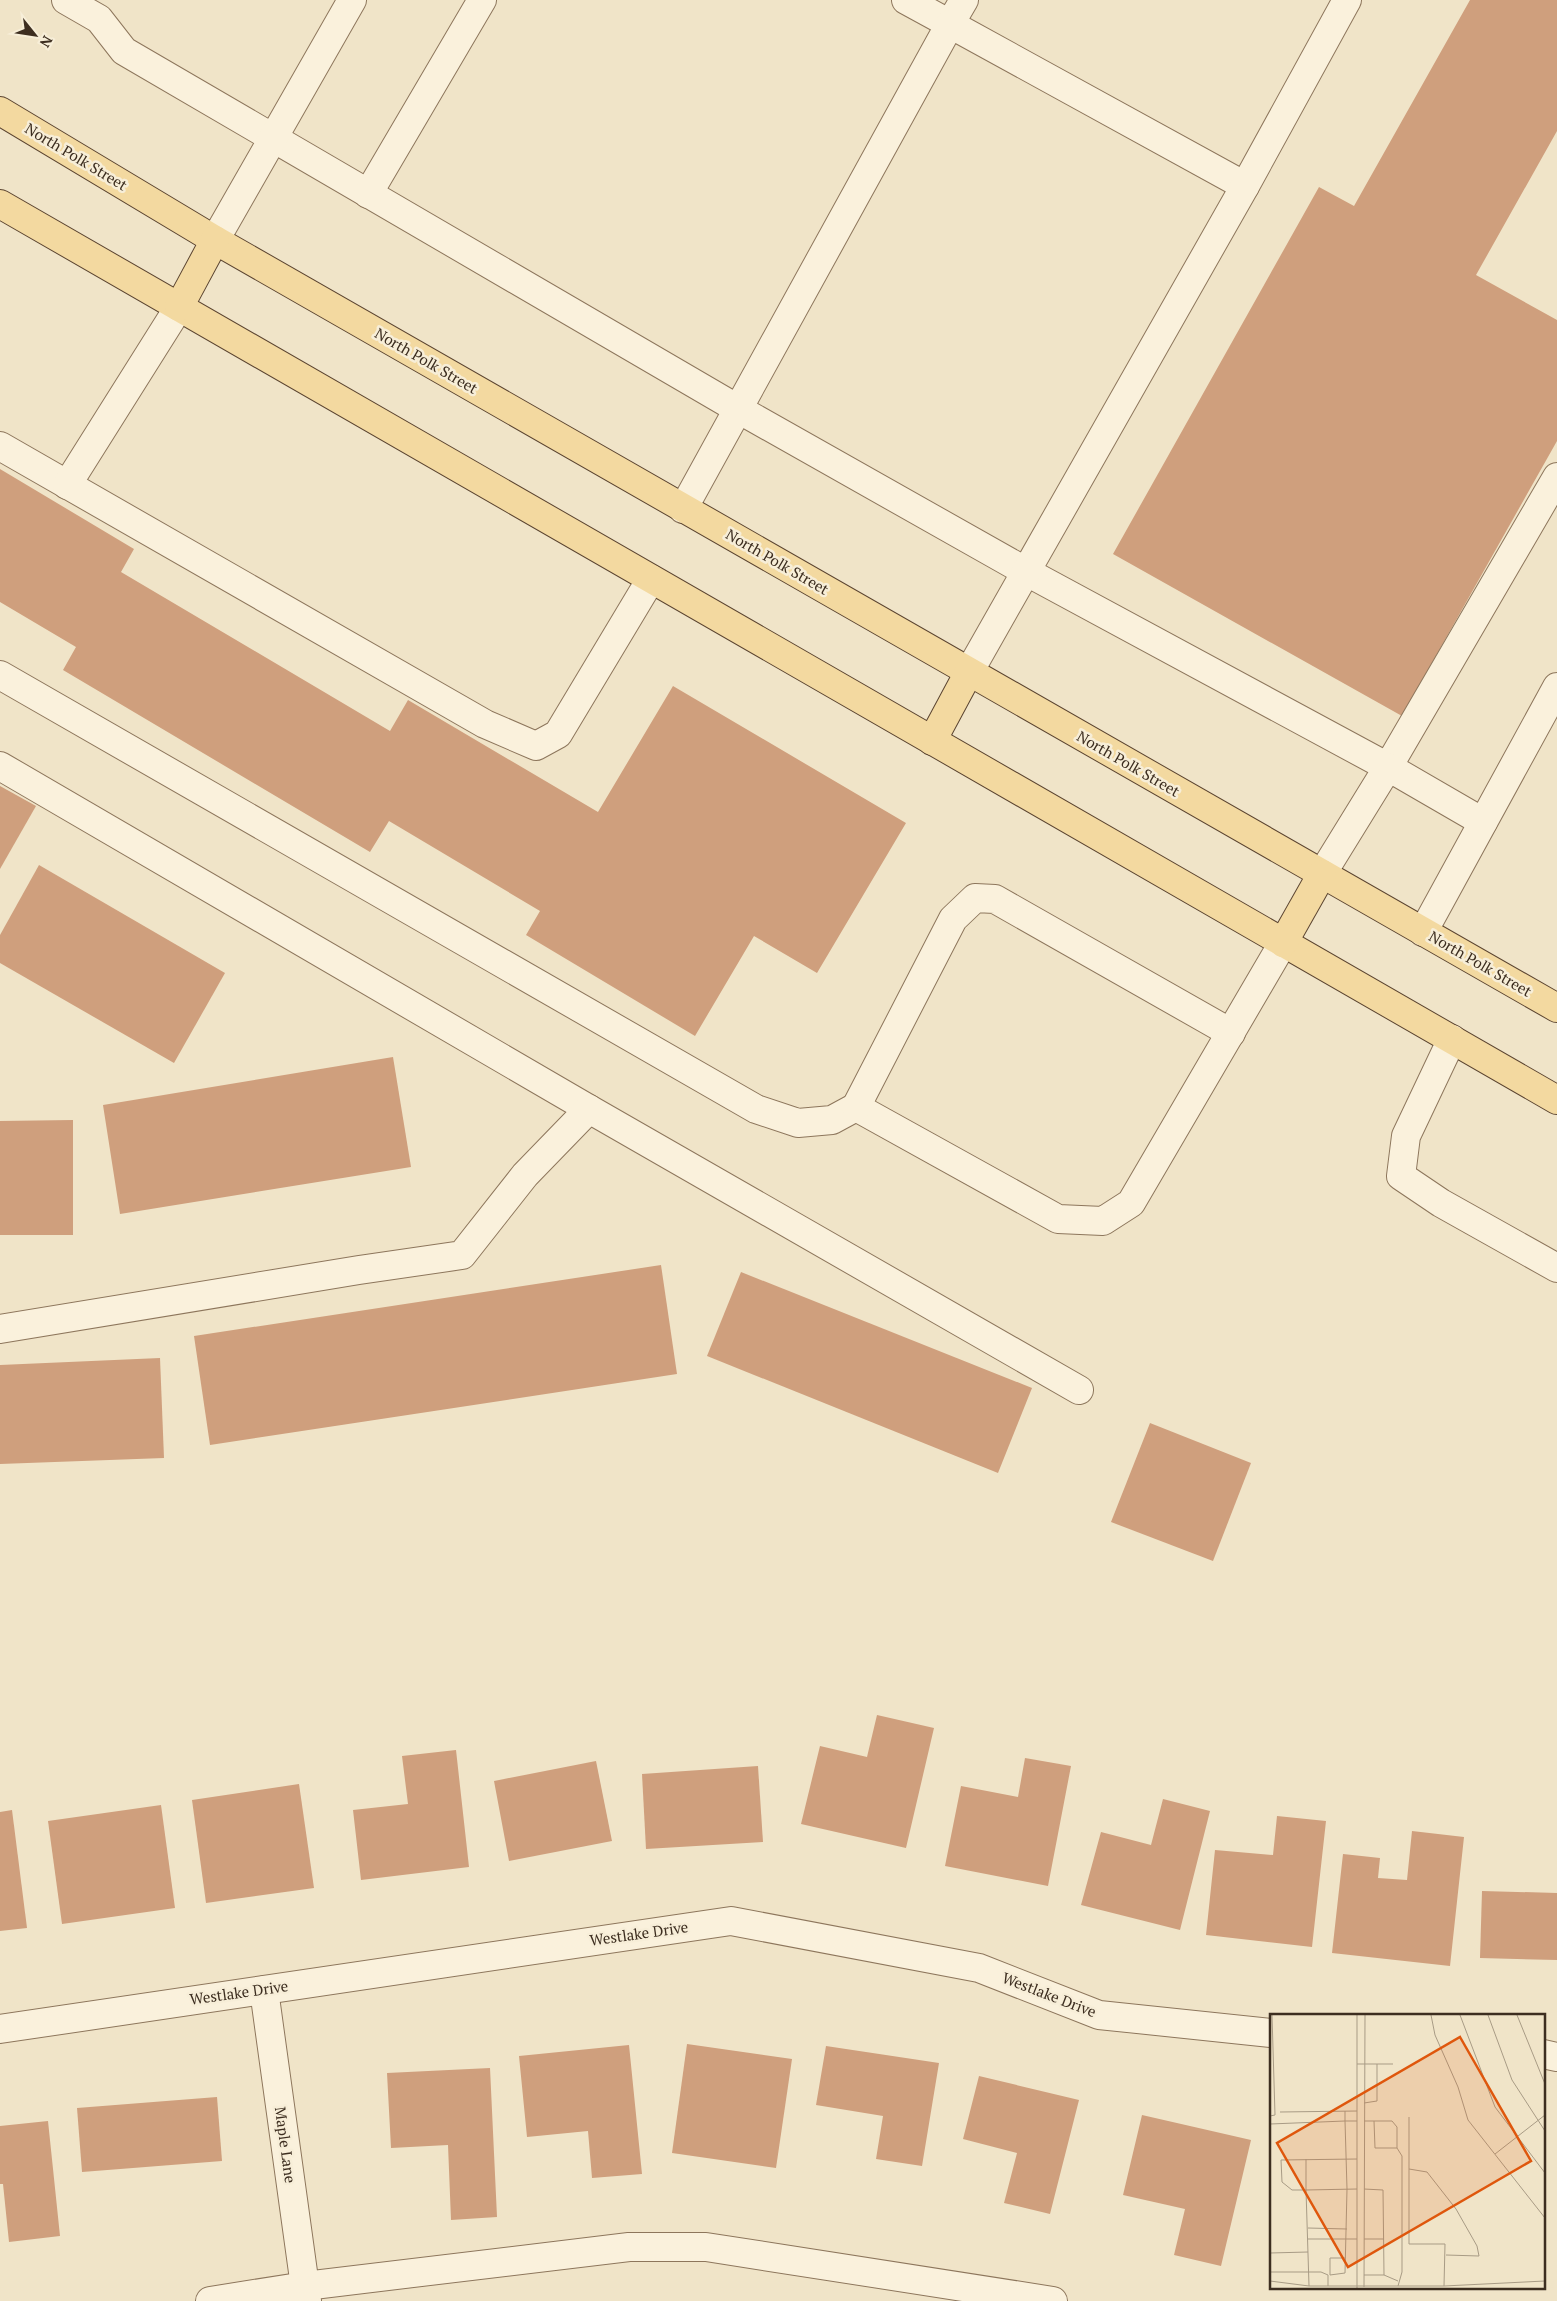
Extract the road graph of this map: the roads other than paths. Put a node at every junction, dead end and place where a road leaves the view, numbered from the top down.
1 (66, 0) edge
2 (352, 0) edge
3 (482, 0) edge
4 (906, 0) edge
5 (964, 0) edge
6 (1347, 0) edge
7 (104, 9) edge
8 (950, 24) junction
9 (0, 111) edge
10 (274, 139) junction
11 (1245, 186) junction
12 (368, 194) junction
13 (0, 204) edge
14 (215, 240) junction
15 (179, 307) junction
16 (738, 409) junction
17 (0, 446) edge
18 (1557, 477) edge
19 (67, 485) junction
20 (683, 509) junction
21 (1025, 571) junction
22 (651, 579) junction
23 (969, 672) junction
24 (0, 675) edge
25 (1557, 687) edge
26 (932, 740) junction
27 (0, 766) edge
28 (1388, 767) junction
29 (1483, 822) junction
30 (1322, 874) junction
31 (1424, 932) junction
32 (1283, 943) junction
33 (1557, 1008) edge
34 (1231, 1033) junction
35 (1452, 1039) junction
36 (1557, 1100) edge
37 (856, 1107) junction
38 (589, 1110) junction
39 (1557, 1268) edge
40 (0, 1329) edge
41 (1079, 1390) dead end
42 (264, 1990) junction
43 (0, 2028) edge
44 (1270, 2033) edge
45 (1544, 2054) edge
46 (1557, 2056) edge
47 (306, 2294) edge
48 (210, 2301) edge
49 (1053, 2301) edge

1 - 7 street
2 - 10 street
3 - 12 street
4 - 8 street
5 - 8 street
6 - 11 street
7 - 10 street
8 - 11 street
8 - 16 street
9 - 14 main road, North Polk Street
10 - 12 street
10 - 14 street
11 - 21 street
12 - 16 street
13 - 15 main road
14 - 15 main road
14 - 20 main road, North Polk Street
15 - 19 street
15 - 22 main road
16 - 20 street
16 - 21 street
17 - 19 street
18 - 28 street
19 - 22 street
20 - 23 main road, North Polk Street
21 - 23 street
21 - 28 street
22 - 26 main road
23 - 26 main road
23 - 30 main road, North Polk Street
24 - 37 street
25 - 29 street
26 - 32 main road
27 - 38 street
28 - 29 street
28 - 30 street
29 - 31 street
30 - 31 main road, North Polk Street
30 - 32 main road
31 - 33 main road, North Polk Street
32 - 34 street
32 - 35 main road
34 - 37 street
34 - 37 street
35 - 36 main road
35 - 39 street
38 - 40 street
38 - 41 street
42 - 43 street, Westlake Drive
42 - 44 street, Westlake Drive
42 - 47 street, Maple Lane
45 - 46 street
47 - 48 street
47 - 49 street

